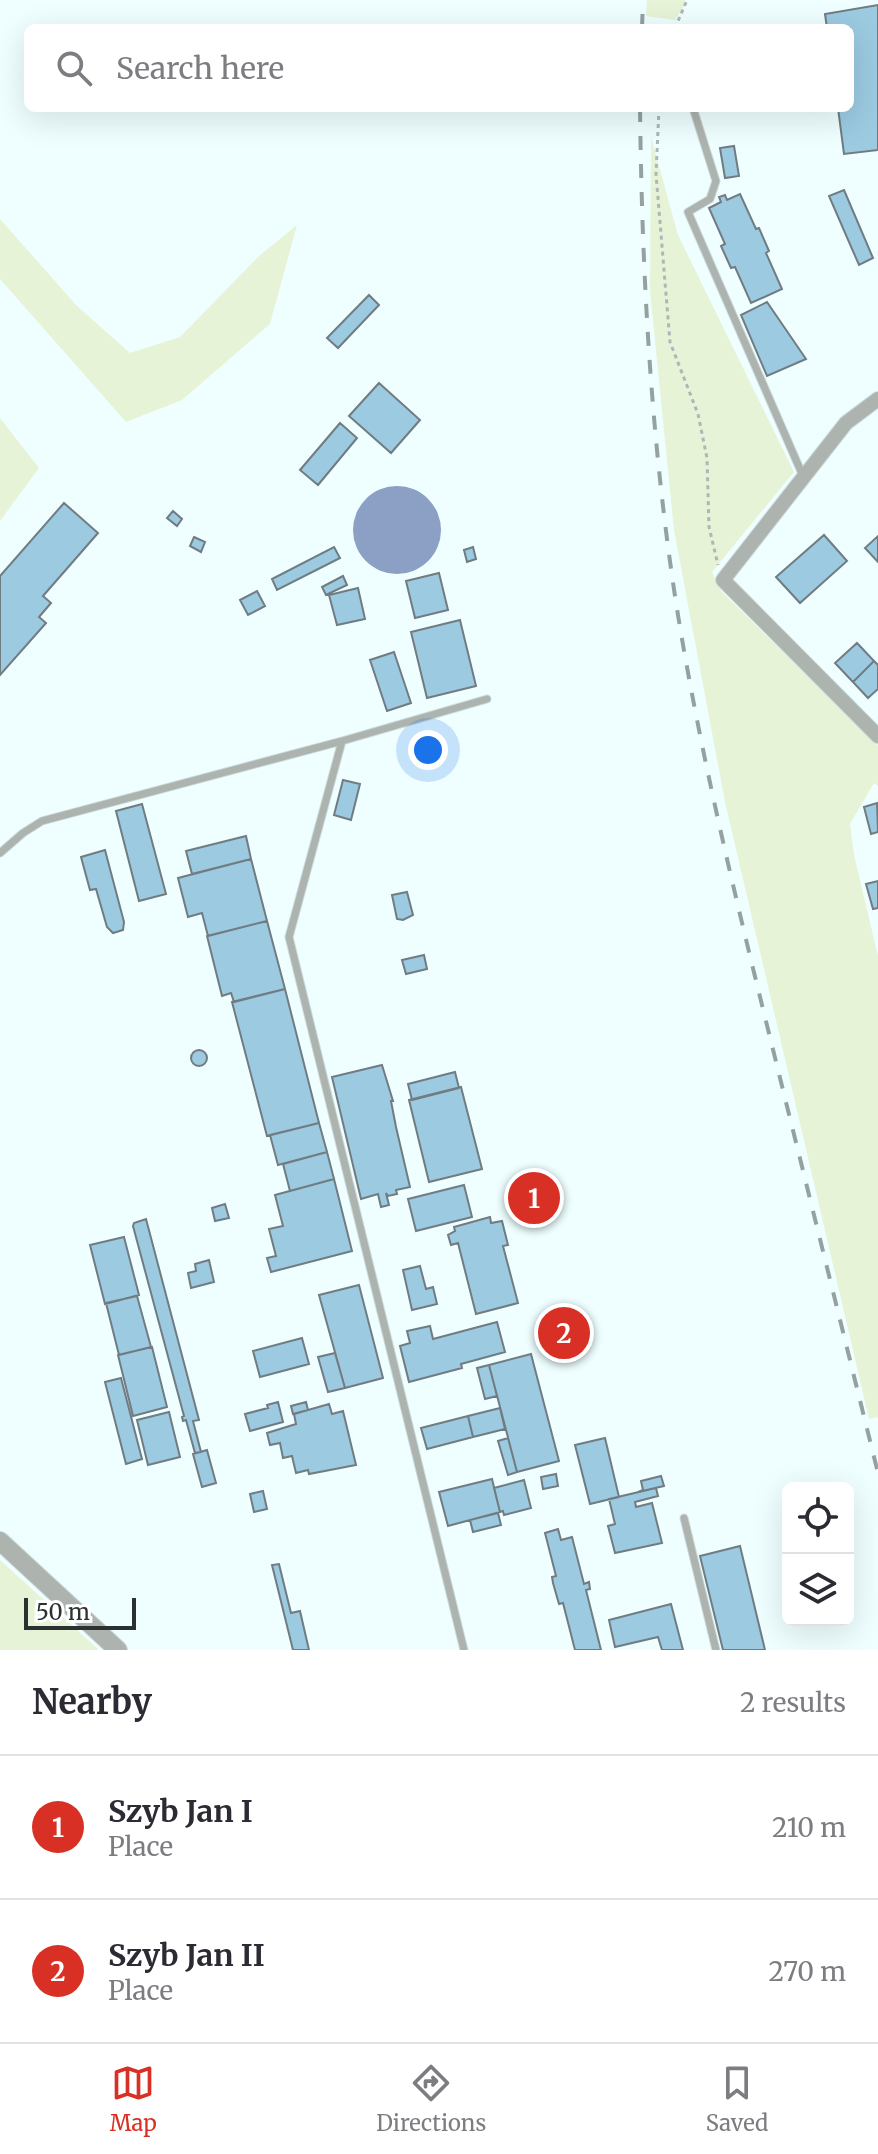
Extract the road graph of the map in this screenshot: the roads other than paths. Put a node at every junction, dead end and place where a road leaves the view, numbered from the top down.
1 (694, 112) edge
2 (875, 407) edge
3 (803, 476) junction
4 (487, 699) dead end
5 (878, 736) edge
6 (342, 741) junction
7 (0, 853) edge
8 (684, 1518) dead end
9 (0, 1541) edge
10 (118, 1650) edge
11 (464, 1650) edge
12 (716, 1650) edge

1 - 3 lane
2 - 3 street
3 - 5 street
4 - 6 lane
6 - 7 lane
6 - 11 lane
8 - 12 lane
9 - 10 street

